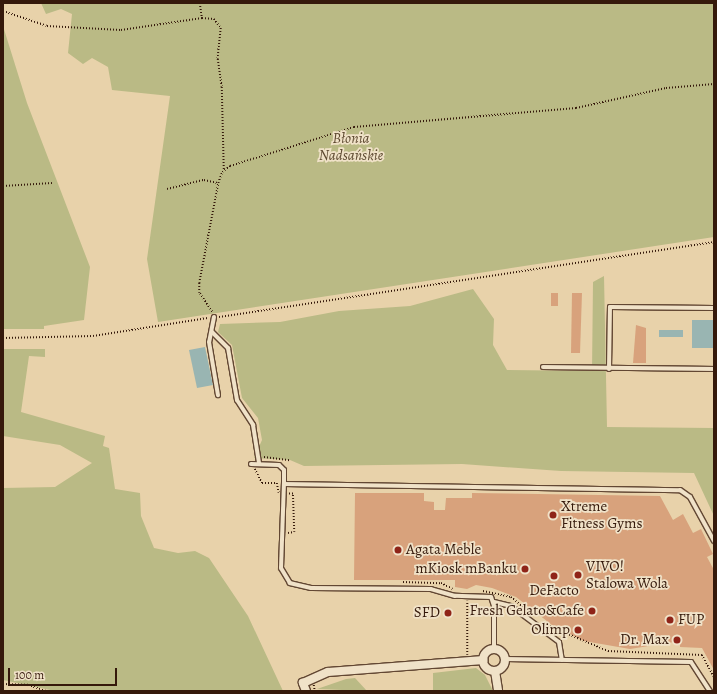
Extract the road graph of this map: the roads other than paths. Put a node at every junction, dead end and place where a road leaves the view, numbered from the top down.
1 (714, 308) edge
2 (214, 317) road end
3 (212, 332) junction
4 (543, 367) dead end
5 (608, 369) junction
6 (714, 370) edge
7 (218, 395) dead end
8 (253, 464) road end
9 (259, 464) junction
10 (284, 484) junction
11 (714, 541) edge
12 (494, 602) junction
13 (494, 649) junction
14 (484, 660) junction
15 (505, 660) junction
16 (562, 660) junction
17 (495, 670) junction
18 (304, 687) edge
19 (498, 691) edge
20 (710, 691) edge

1 - 5 lane
2 - 3 lane
3 - 7 lane
3 - 9 lane
4 - 5 lane
5 - 6 lane
8 - 9 lane
9 - 10 lane
10 - 11 lane
10 - 12 lane
12 - 13 lane
12 - 16 lane
13 - 14 street
13 - 15 street
14 - 17 street
14 - 18 street
15 - 16 lane
15 - 17 street
16 - 20 lane
17 - 19 street

